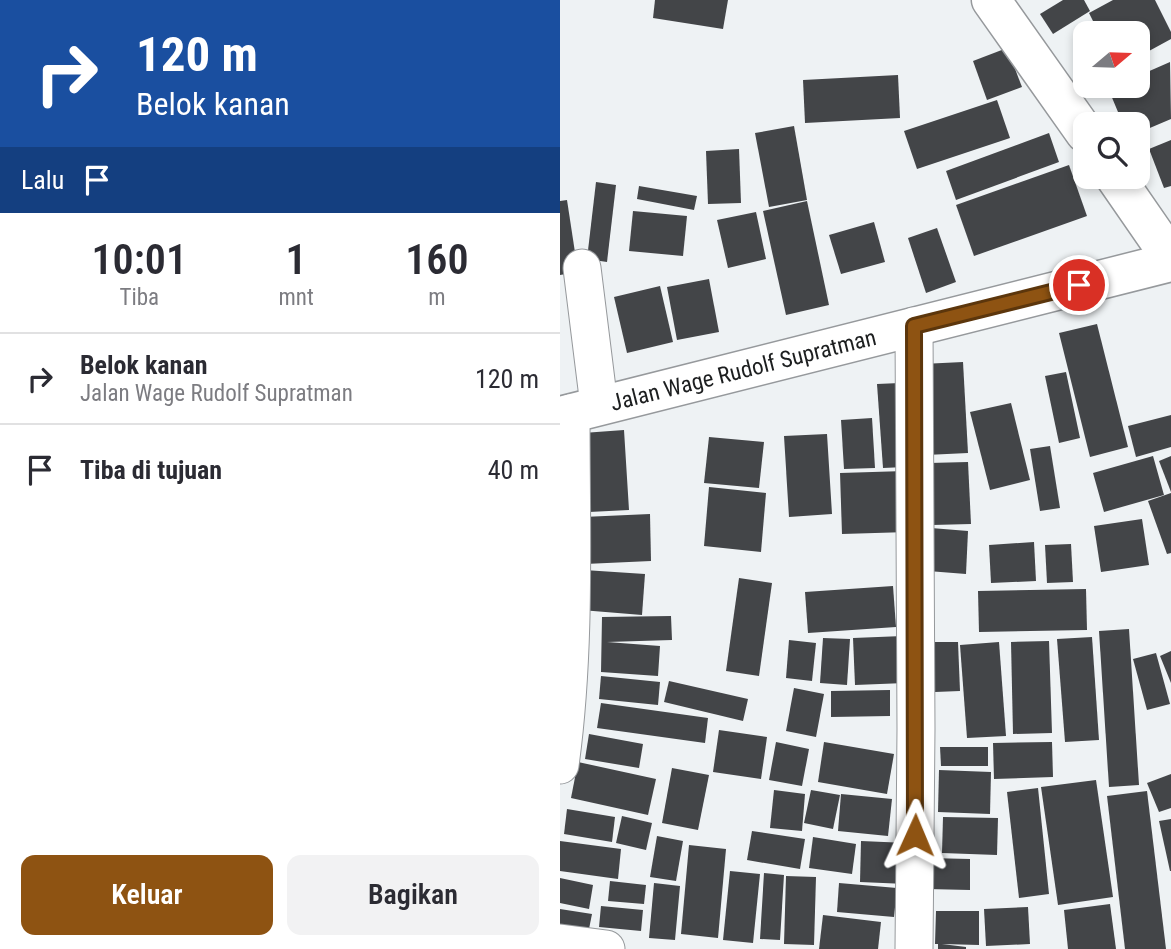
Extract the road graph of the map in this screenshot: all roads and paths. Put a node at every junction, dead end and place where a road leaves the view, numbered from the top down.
1 (991, 0) edge
2 (1073, 116) edge
3 (1123, 189) edge
4 (1171, 260) edge
5 (582, 268) dead end
6 (914, 326) junction
7 (577, 411) edge
8 (560, 765) edge
9 (560, 943) edge
10 (606, 949) edge
11 (914, 949) edge

1 - 2 main road
3 - 4 main road
4 - 6 main road, Jalan Wage Rudolf Supratman
5 - 7 street
6 - 7 main road, Jalan Wage Rudolf Supratman
6 - 11 street
7 - 8 street
9 - 10 street

